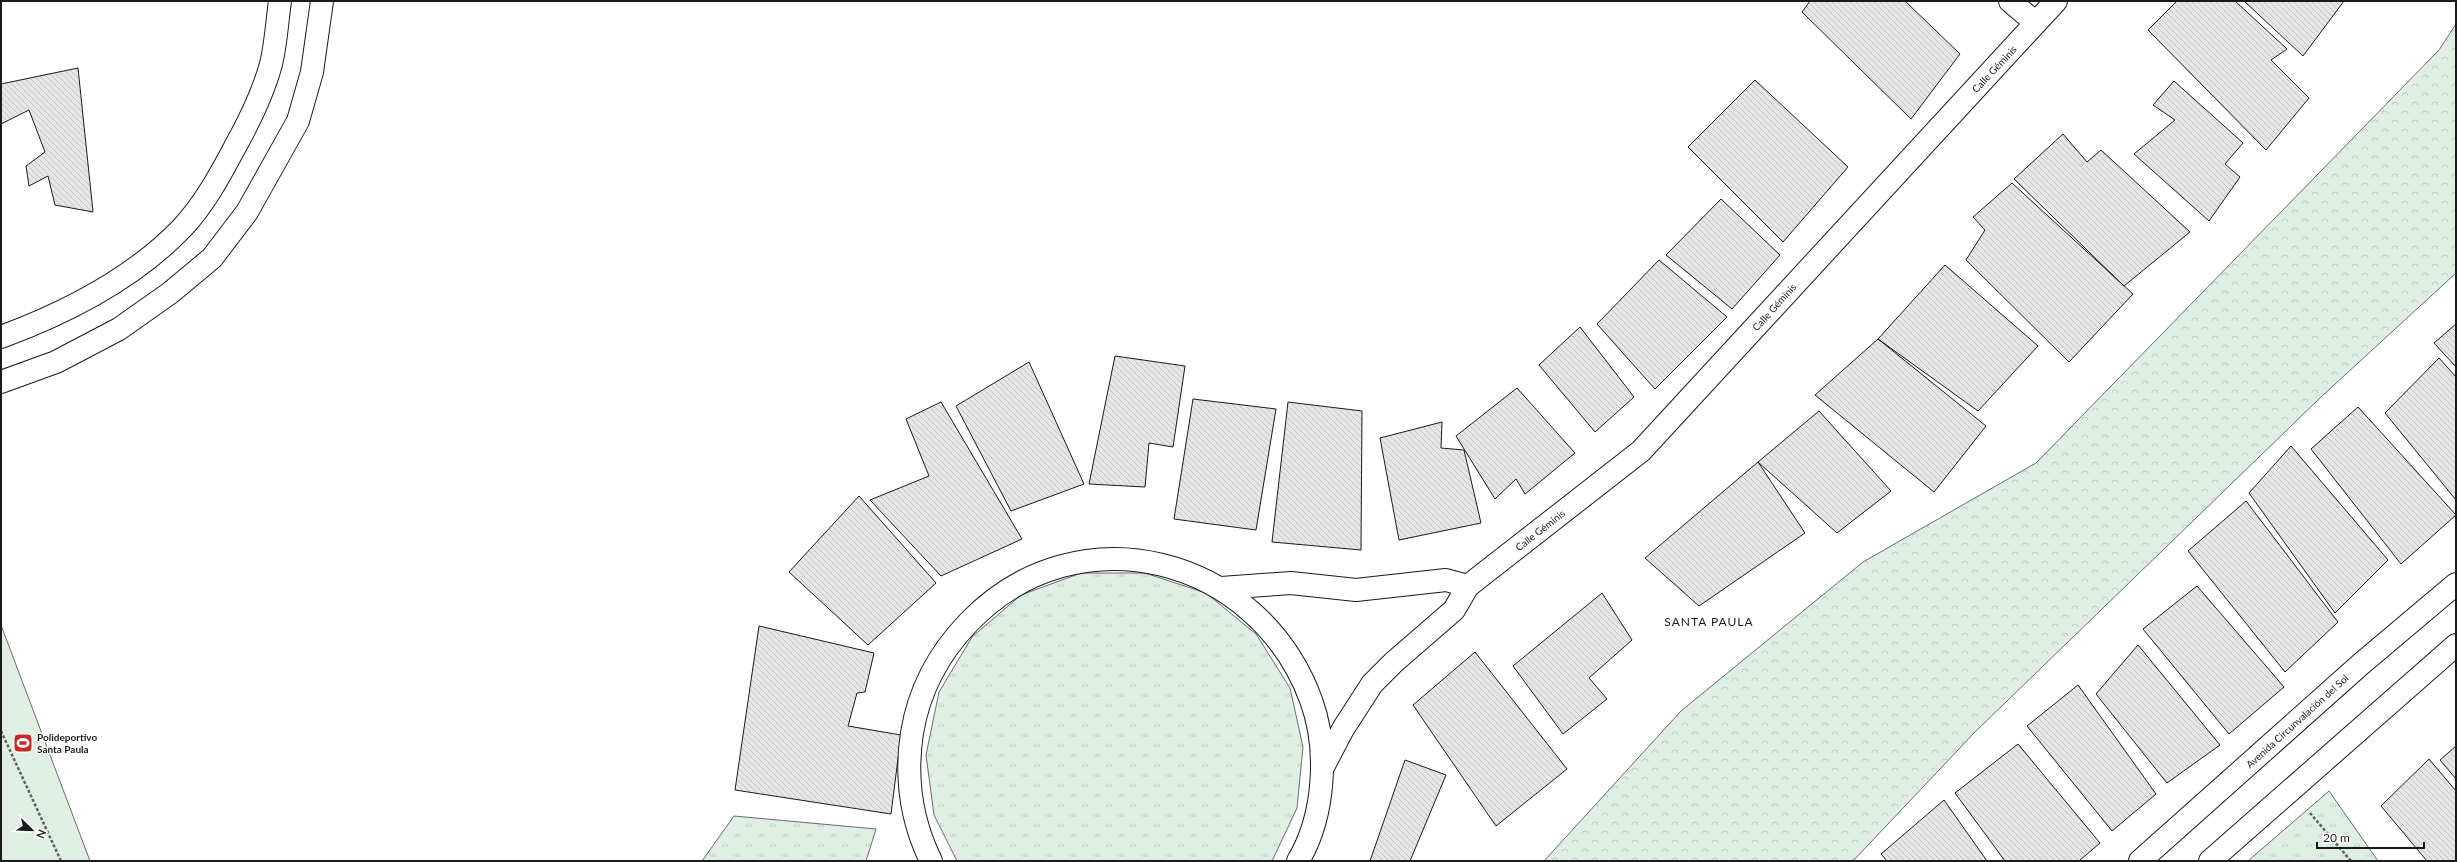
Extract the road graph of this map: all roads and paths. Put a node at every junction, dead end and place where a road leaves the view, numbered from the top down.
1 (280, 1) edge
2 (322, 1) edge
3 (2010, 1) edge
4 (2056, 1) edge
5 (2036, 24) junction
6 (1, 337) edge
7 (1, 382) edge
8 (2456, 584) edge
9 (1468, 586) junction
10 (1221, 588) junction
11 (2456, 645) edge
12 (1, 731) edge
13 (1322, 769) junction
14 (2306, 808) dead end
15 (921, 839) junction
16 (61, 861) edge
17 (911, 861) edge
18 (931, 861) edge
19 (1298, 861) edge
20 (2140, 861) edge
21 (2210, 861) edge
22 (2350, 861) edge

1 - 6 street
2 - 7 street
3 - 5 street
4 - 5 street, Calle Géminis
5 - 9 street, Calle Géminis
8 - 20 street, Avenida Circunvalación del Sol
9 - 10 street, Calle Géminis
9 - 13 street, Calle Géminis
10 - 13 street, Calle Géminis
10 - 15 street, Calle Géminis
11 - 21 street
12 - 16 path
13 - 19 street, Calle Géminis
14 - 22 path
15 - 17 street
15 - 18 street, Calle Géminis

